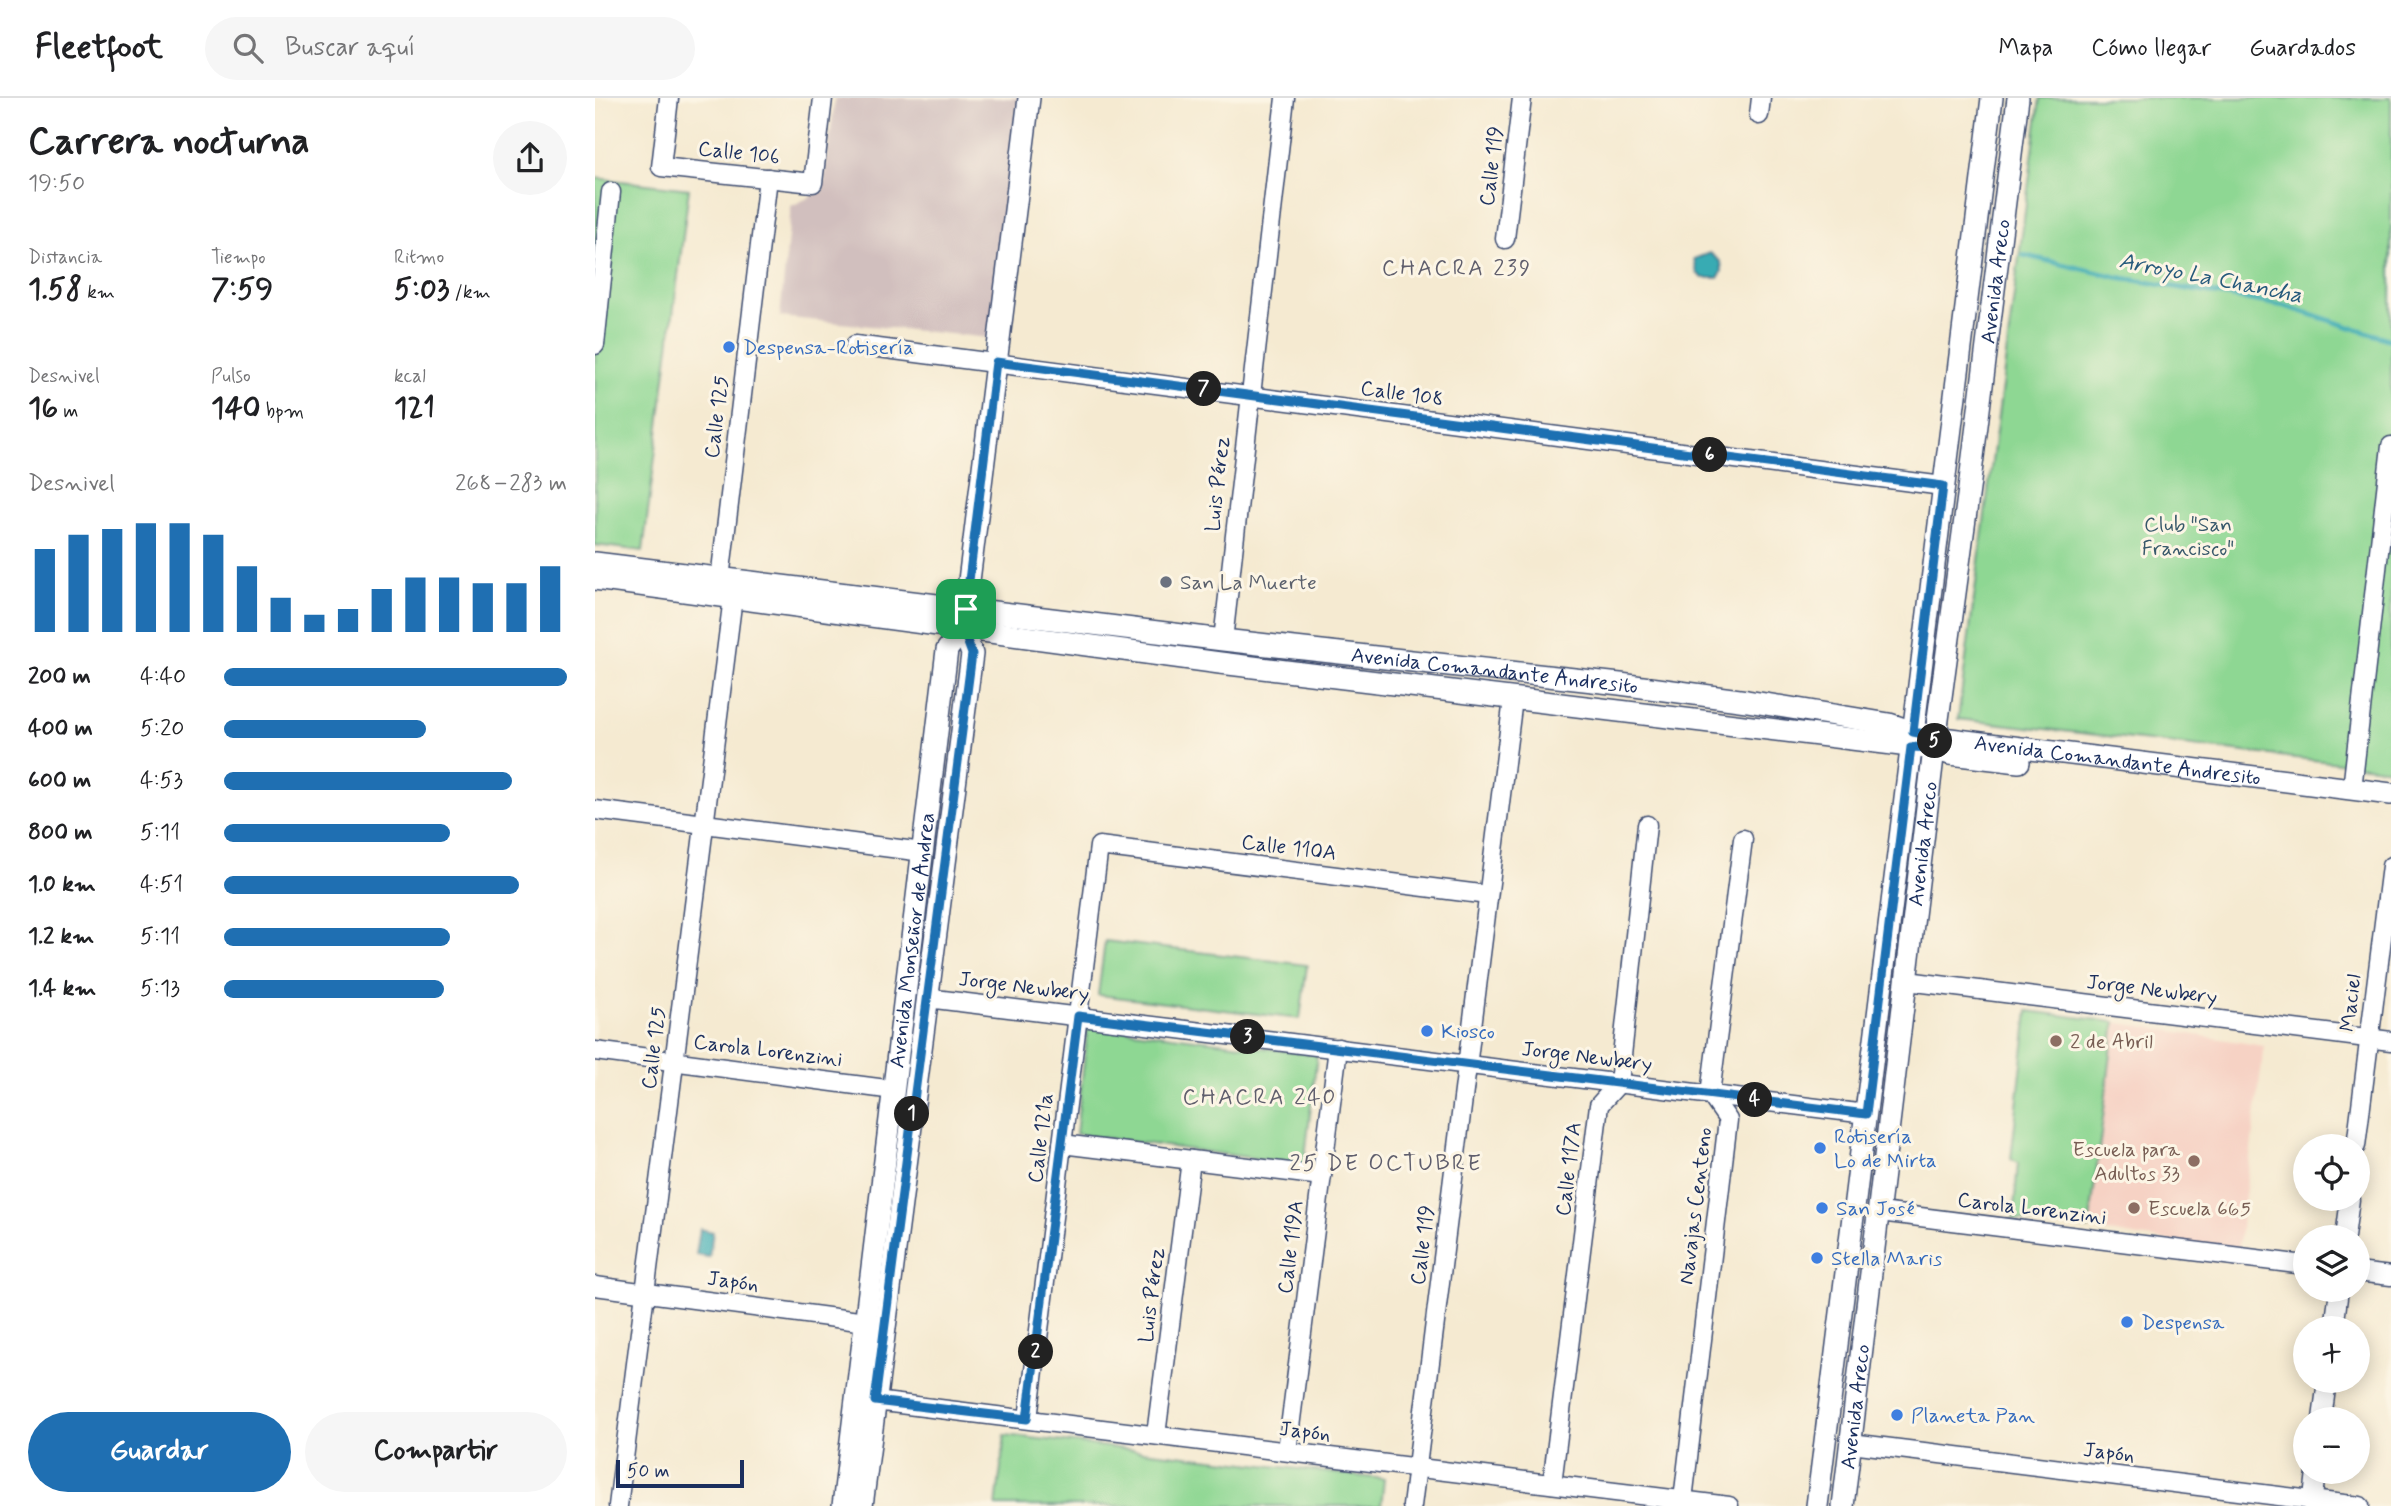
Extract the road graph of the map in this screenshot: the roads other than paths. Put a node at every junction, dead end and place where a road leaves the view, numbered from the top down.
1 (669, 98) edge
2 (823, 98) edge
3 (1029, 98) edge
4 (1285, 98) edge
5 (1522, 98) edge
6 (1991, 98) edge
7 (2018, 98) edge
8 (768, 178) junction
9 (611, 192) dead end
10 (1505, 239) dead end
11 (595, 345) edge
12 (855, 345) dead end
13 (996, 362) junction
14 (1250, 395) junction
15 (2391, 446) edge
16 (1943, 486) junction
17 (595, 563) edge
18 (595, 579) edge
19 (720, 579) junction
20 (733, 597) junction
21 (965, 619) junction
22 (1223, 640) junction
23 (1513, 699) junction
24 (1912, 739) junction
25 (1935, 742) junction
26 (2352, 789) junction
27 (2391, 794) edge
28 (2391, 806) edge
29 (595, 810) edge
30 (704, 824) junction
31 (1647, 825) dead end
32 (1743, 839) dead end
33 (923, 852) junction
34 (1097, 863) joint
35 (2391, 866) edge
36 (1489, 895) junction
37 (1907, 981) junction
38 (926, 998) junction
39 (1078, 1016) junction
40 (2369, 1039) junction
41 (2391, 1041) edge
42 (1338, 1048) junction
43 (595, 1051) edge
44 (674, 1061) junction
45 (1467, 1064) junction
46 (1619, 1083) junction
47 (894, 1090) junction
48 (1710, 1094) junction
49 (1866, 1114) junction
50 (2357, 1134) edge
51 (1062, 1144) junction
52 (1191, 1160) junction
53 (1322, 1176) junction
54 (1879, 1212) junction
55 (2293, 1264) edge
56 (2370, 1274) edge
57 (2391, 1276) edge
58 (595, 1286) edge
59 (645, 1293) junction
60 (866, 1322) junction
61 (875, 1401) junction
62 (1027, 1419) junction
63 (1156, 1435) junction
64 (1851, 1443) junction
65 (1287, 1451) junction
66 (1416, 1468) junction
67 (1552, 1484) junction
68 (2314, 1484) edge
69 (1683, 1500) junction
70 (2312, 1503) edge
71 (618, 1506) edge
72 (843, 1506) edge
73 (862, 1506) edge
74 (1412, 1506) edge
75 (1729, 1506) edge
76 (1817, 1506) edge
77 (1843, 1506) edge
78 (2360, 1506) edge

1 - 8 street, Calle 106
2 - 8 street, Calle 106
3 - 13 main road, Avenida Monseñor de Andrea
4 - 14 street, Luis Pérez
5 - 10 street, Calle 119
6 - 16 main road, Avenida Areco
7 - 25 main road, Avenida Areco
8 - 19 street, Calle 125
9 - 11 street
12 - 13 street, Calle 108
13 - 14 street, Calle 108
13 - 21 main road, Avenida Monseñor de Andrea
14 - 16 street, Calle 108
14 - 22 street, Luis Pérez
15 - 26 street
16 - 24 main road, Avenida Areco
17 - 19 main road, Avenida Comandante Andresito
18 - 20 main road, Avenida Comandante Andresito
19 - 21 main road, Avenida Comandante Andresito
20 - 21 main road, Avenida Comandante Andresito
20 - 30 street, Calle 125
21 - 22 main road, Avenida Comandante Andresito
21 - 23 main road, Avenida Comandante Andresito
21 - 33 main road, Avenida Monseñor de Andrea
21 - 38 main road, Avenida Monseñor de Andrea
22 - 24 main road, Avenida Comandante Andresito
23 - 24 main road, Avenida Comandante Andresito
23 - 36 street, Calle 119
24 - 25 main road, Avenida Comandante Andresito
24 - 49 main road, Avenida Areco
25 - 26 main road, Avenida Comandante Andresito
25 - 28 main road, Avenida Comandante Andresito
25 - 37 main road, Avenida Areco
26 - 27 main road, Avenida Comandante Andresito
29 - 30 street
30 - 33 street
30 - 44 street, Calle 125
31 - 46 street
32 - 48 street
33 - 47 main road, Avenida Monseñor de Andrea
34 - 36 street, Calle 110A
34 - 39 street, Calle 121a
35 - 40 street, Maciel
36 - 45 street, Calle 119
37 - 40 street, Jorge Newbery
37 - 54 main road, Avenida Areco
38 - 39 street, Jorge Newbery
38 - 61 main road, Avenida Monseñor de Andrea
39 - 42 street, Jorge Newbery
39 - 51 street, Calle 121a
40 - 41 street, Jorge Newbery
40 - 50 street, Maciel
42 - 45 street, Jorge Newbery
42 - 53 street, Calle 119A
43 - 44 street, Carola Lorenzini
44 - 47 street, Carola Lorenzini
44 - 59 street, Calle 125
45 - 46 street, Jorge Newbery
45 - 66 street, Calle 119
46 - 48 street, Jorge Newbery
46 - 67 street, Calle 117A
47 - 60 main road, Avenida Monseñor de Andrea
48 - 49 street, Jorge Newbery
48 - 69 street, Navajas Centeno
49 - 76 main road, Avenida Areco
51 - 52 street
51 - 62 street, Calle 121a
52 - 53 street
52 - 63 street, Luis Pérez
53 - 65 street, Calle 119A
54 - 55 street, Carola Lorenzini
54 - 64 main road, Avenida Areco
56 - 57 street
58 - 59 street, Japón
59 - 60 street, Japón
59 - 71 street, Calle 125
60 - 72 main road, Avenida Monseñor de Andrea
61 - 62 street, Japón
61 - 73 main road, Avenida Monseñor de Andrea
62 - 63 street, Japón
63 - 65 street, Japón
64 - 70 street, Japón
64 - 77 main road, Avenida Areco
65 - 66 street, Japón
66 - 67 street, Japón
66 - 74 street, Calle 119
67 - 69 street, Japón
68 - 70 street
69 - 75 street, Japón
70 - 78 street, Japón

